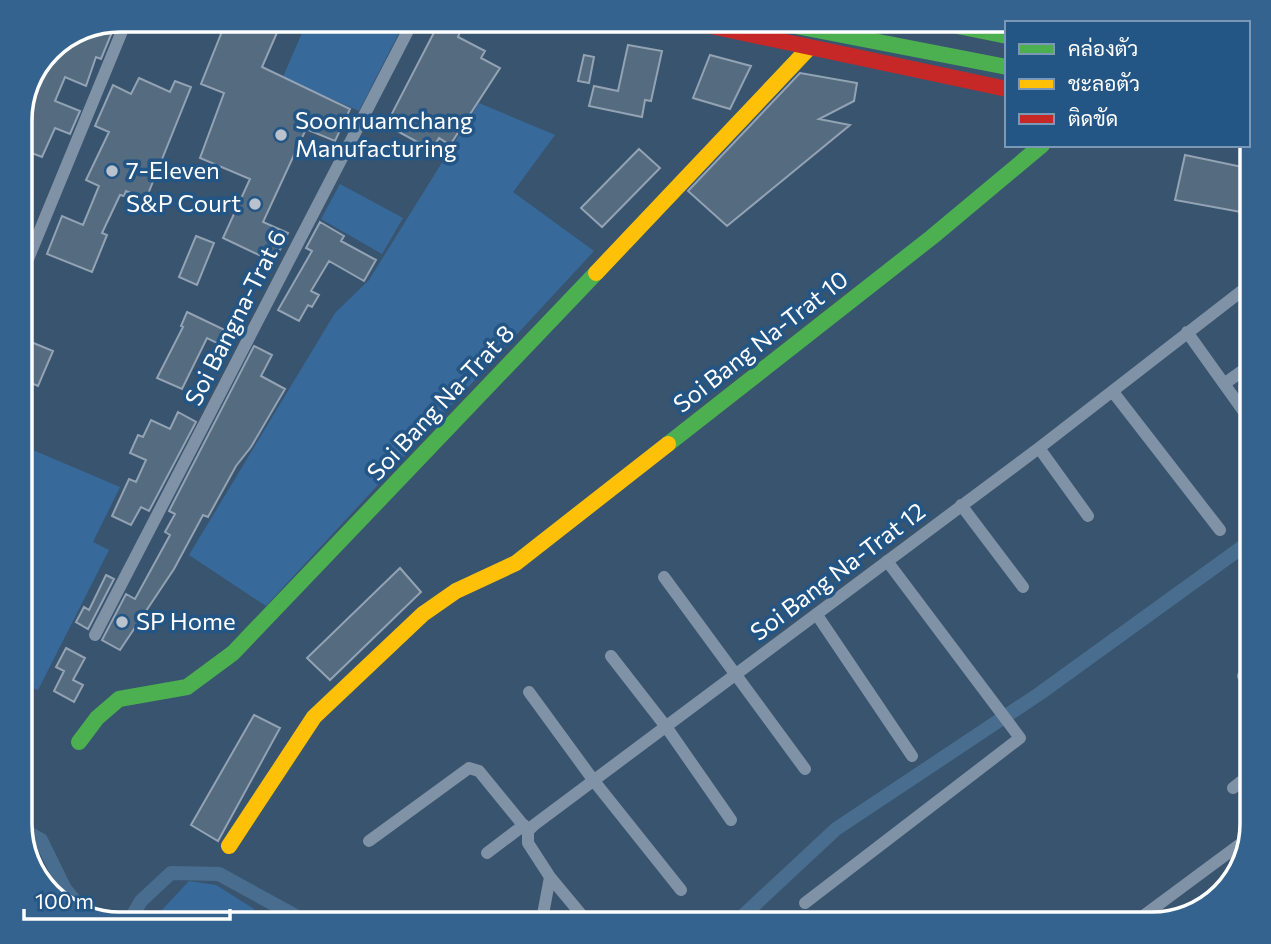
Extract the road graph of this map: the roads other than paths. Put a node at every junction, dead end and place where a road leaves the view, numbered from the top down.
1 (122, 32) edge
2 (407, 32) edge
3 (737, 32) edge
4 (835, 32) edge
5 (987, 32) edge
6 (1005, 36) edge
7 (809, 48) junction
8 (1005, 67) edge
9 (1005, 89) edge
10 (1040, 147) edge
11 (32, 249) edge
12 (1240, 292) edge
13 (1187, 332) junction
14 (1240, 373) edge
15 (1224, 384) junction
16 (1113, 392) junction
17 (1240, 406) edge
18 (1039, 448) junction
19 (961, 505) junction
20 (1088, 516) dead end
21 (1220, 530) dead end
22 (887, 561) junction
23 (664, 577) dead end
24 (1023, 587) dead end
25 (817, 615) junction
26 (95, 635) dead end
27 (611, 656) dead end
28 (737, 674) junction
29 (530, 692) dead end
30 (667, 728) junction
31 (79, 742) dead end
32 (912, 756) dead end
33 (805, 769) dead end
34 (594, 781) junction
35 (1240, 782) edge
36 (1233, 788) dead end
37 (731, 820) dead end
38 (526, 828) junction
39 (369, 841) dead end
40 (229, 846) dead end
41 (1237, 847) edge
42 (487, 853) dead end
43 (550, 877) junction
44 (681, 890) dead end
45 (805, 904) dead end
46 (543, 912) edge
47 (579, 912) edge
48 (1149, 912) edge

1 - 11 street
2 - 26 street, Soi Bangna-Trat 6
3 - 7 main road
4 - 8 main road
5 - 6 main road
7 - 9 main road
7 - 31 main road, Soi Bang Na-Trat 8
10 - 40 main road, Soi Bang Na-Trat 10
12 - 13 street, Soi Bang Na-Trat 12
13 - 15 street
13 - 16 street, Soi Bang Na-Trat 12
14 - 15 street
15 - 17 street
16 - 18 street, Soi Bang Na-Trat 12
16 - 21 street
18 - 19 street, Soi Bang Na-Trat 12
18 - 20 street
19 - 22 street, Soi Bang Na-Trat 12
19 - 24 street
22 - 25 street, Soi Bang Na-Trat 12
22 - 45 street
23 - 28 street
25 - 28 street, Soi Bang Na-Trat 12
25 - 32 street
27 - 30 street
28 - 30 street, Soi Bang Na-Trat 12
28 - 33 street
29 - 34 street
30 - 34 street, Soi Bang Na-Trat 12
30 - 37 street
34 - 38 street, Soi Bang Na-Trat 12
34 - 44 street
35 - 36 street
38 - 39 street
38 - 42 street, Soi Bang Na-Trat 12
38 - 43 street
41 - 48 street
43 - 46 street
43 - 47 street

